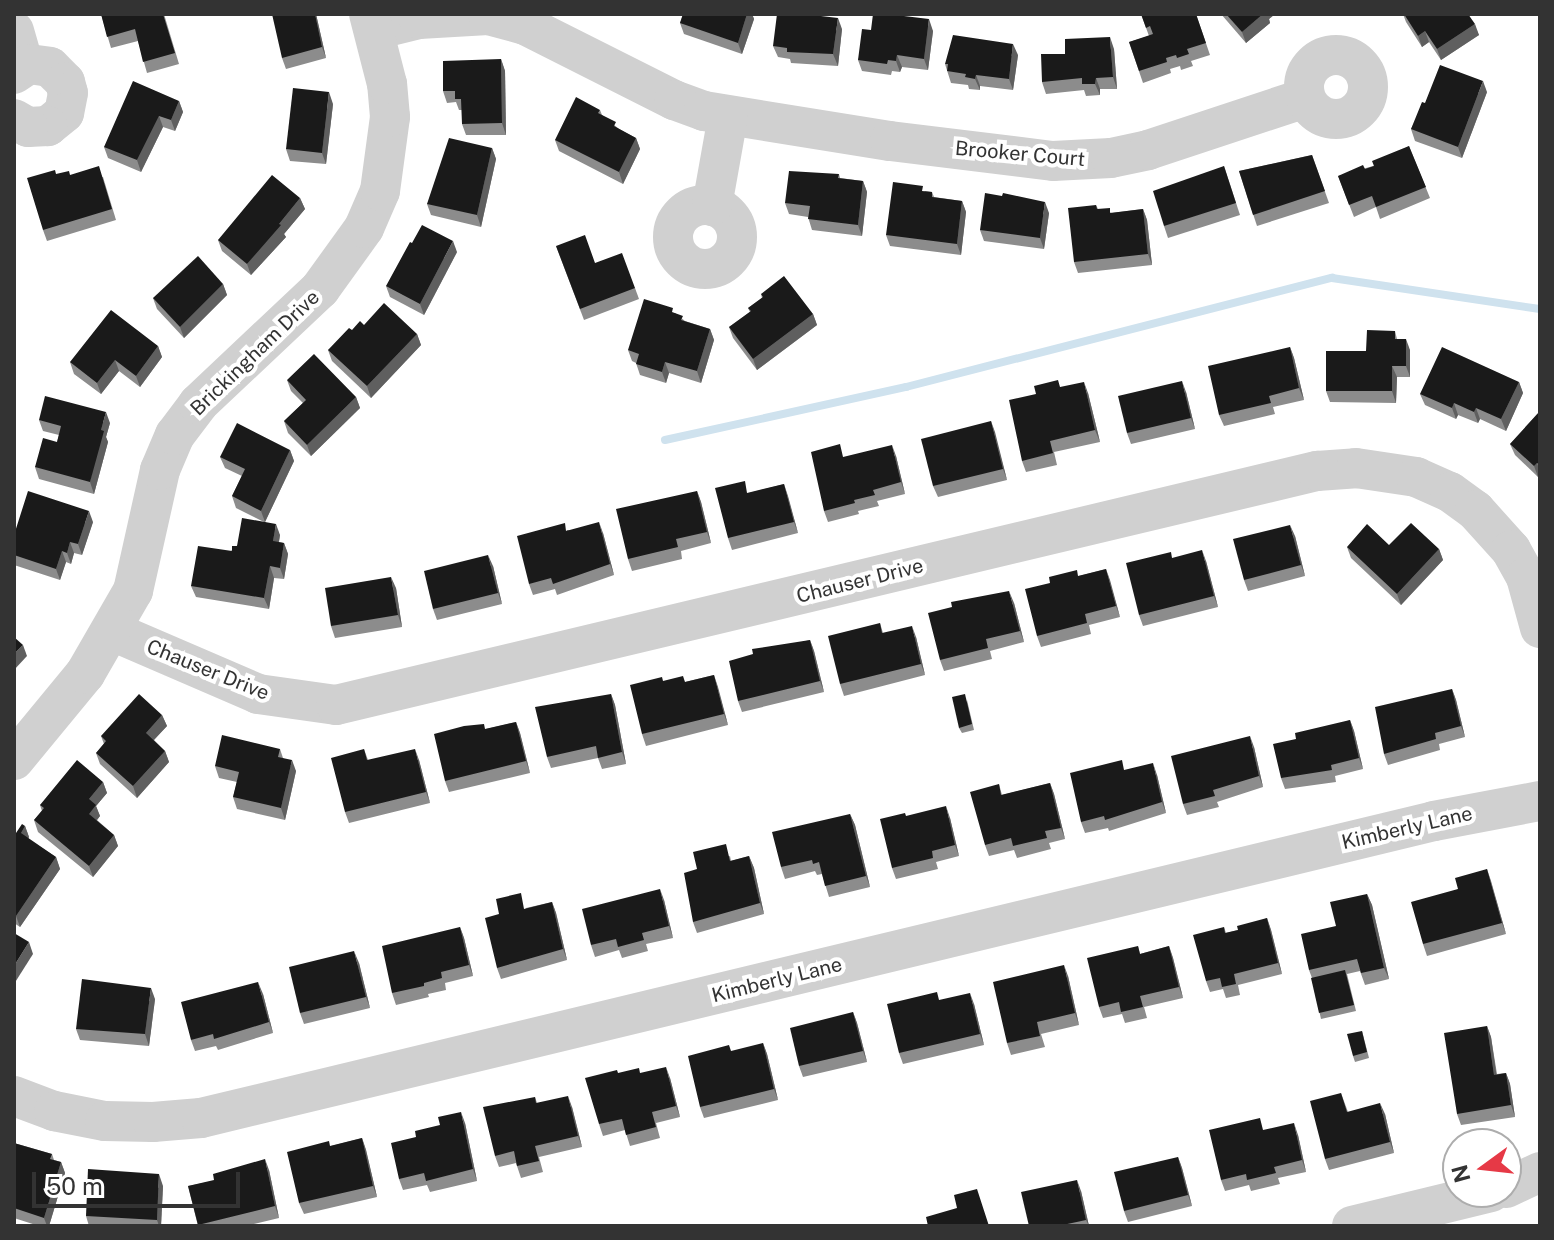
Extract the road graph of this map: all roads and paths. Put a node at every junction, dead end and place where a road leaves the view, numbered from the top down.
1 (372, 22) edge
2 (17, 57) edge
3 (1305, 98) dead end
4 (728, 116) junction
5 (14, 119) edge
6 (712, 206) dead end
7 (1540, 628) edge
8 (112, 631) junction
9 (14, 760) edge
10 (1540, 801) edge
11 (14, 1096) edge
12 (1442, 1204) edge
13 (1352, 1226) edge

1 - 4 street, Brooker Court
1 - 8 street, Brickingham Drive
2 - 5 street
3 - 4 street, Brooker Court
4 - 6 street
7 - 8 street, Chauser Drive
8 - 9 street, Brickingham Drive
10 - 11 street, Kimberly Lane
12 - 13 street

